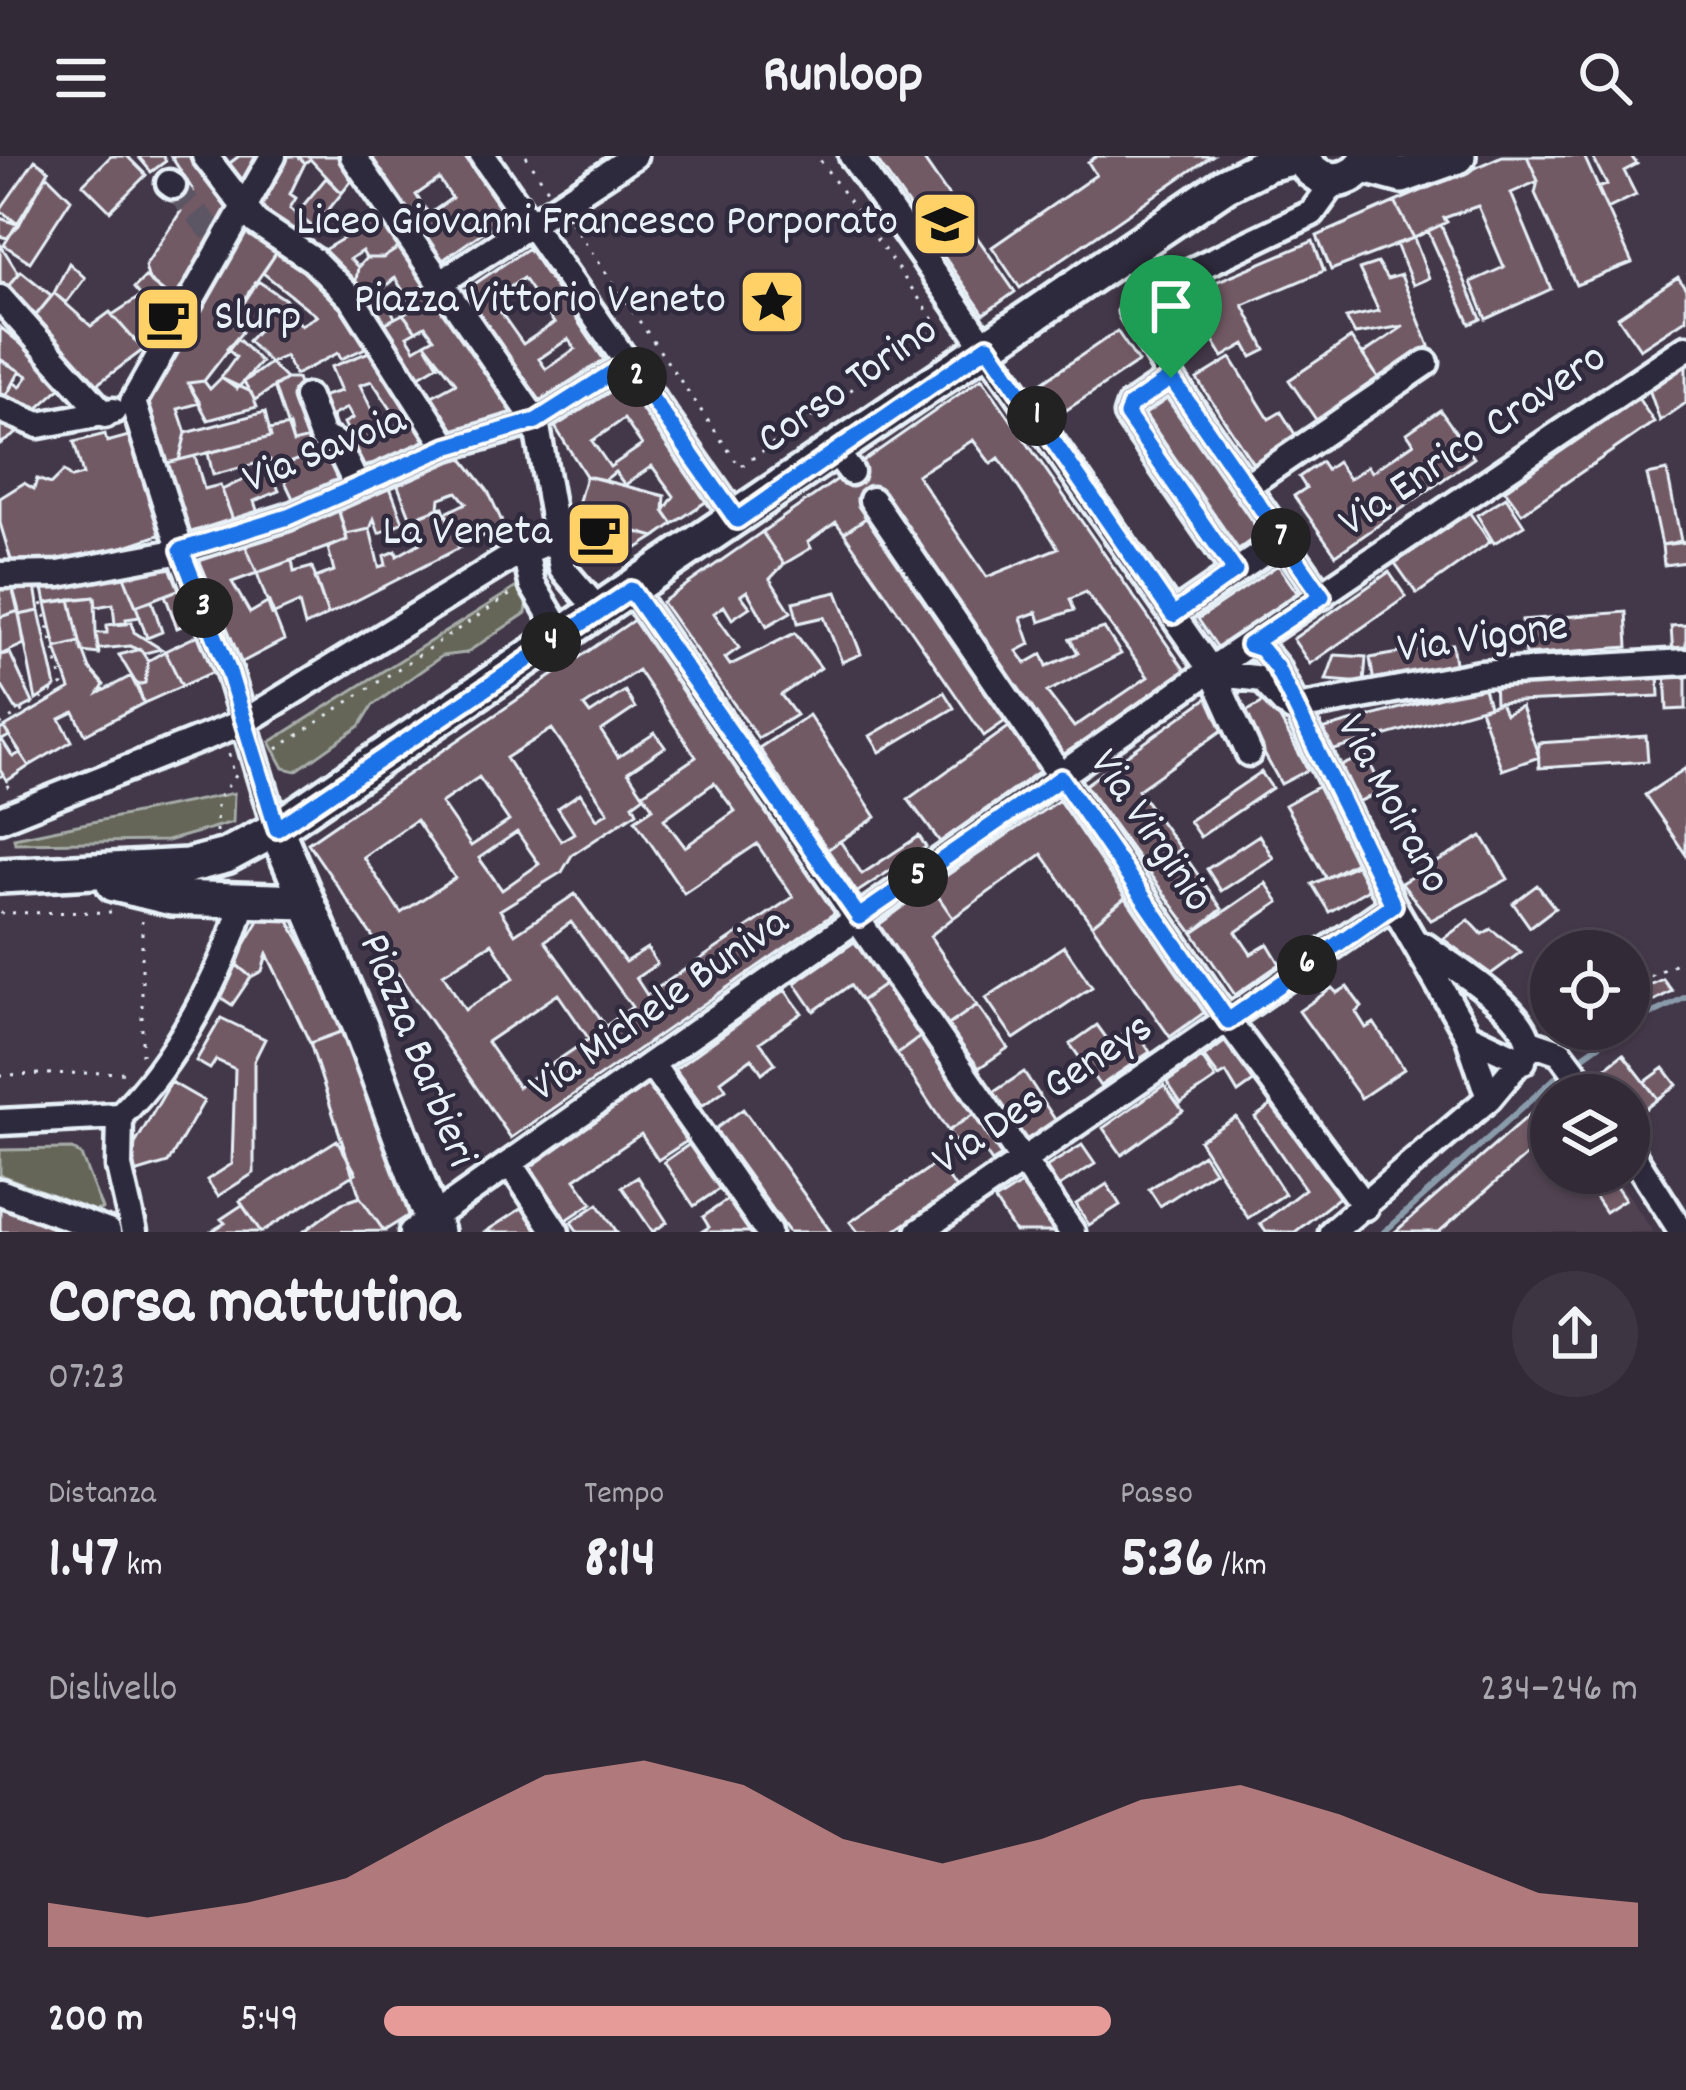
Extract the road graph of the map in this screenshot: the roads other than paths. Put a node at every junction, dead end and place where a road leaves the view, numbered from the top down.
1 (205, 156) edge
2 (273, 156) edge
3 (353, 156) edge
4 (483, 156) edge
5 (634, 156) edge
6 (852, 156) edge
7 (1301, 156) edge
8 (1458, 156) edge
9 (1356, 167) edge
10 (244, 207) junction
11 (530, 224) junction
12 (440, 283) junction
13 (0, 298) edge
14 (988, 346) junction
15 (1686, 348) edge
16 (627, 363) junction
17 (1426, 363) dead end
18 (1171, 378) junction
19 (307, 397) dead end
20 (133, 402) junction
21 (0, 409) edge
22 (105, 415) junction
23 (536, 421) junction
24 (447, 447) junction
25 (357, 486) junction
26 (1246, 486) junction
27 (872, 500) dead end
28 (737, 520) junction
29 (558, 538) junction
30 (1282, 540) junction
31 (181, 550) junction
32 (526, 556) junction
33 (562, 568) junction
34 (1235, 571) junction
35 (0, 575) edge
36 (631, 590) junction
37 (1322, 596) junction
38 (599, 611) junction
39 (1173, 615) junction
40 (562, 634) junction
41 (1249, 645) junction
42 (1686, 662) edge
43 (1213, 673) junction
44 (1256, 678) junction
45 (1292, 709) junction
46 (244, 722) junction
47 (1249, 753) dead end
48 (1061, 778) junction
49 (11, 813) edge
50 (277, 829) junction
51 (72, 874) junction
52 (0, 877) edge
53 (243, 901) junction
54 (305, 902) junction
55 (1393, 905) junction
56 (859, 917) junction
57 (1418, 940) junction
58 (1228, 1021) junction
59 (1468, 1035) junction
60 (1527, 1052) junction
61 (652, 1064) junction
62 (1577, 1074) edge
63 (1489, 1098) junction
64 (120, 1116) junction
65 (0, 1122) edge
66 (1022, 1161) junction
67 (510, 1163) junction
68 (1650, 1182) edge
69 (0, 1192) edge
70 (1365, 1207) junction
71 (426, 1228) edge
72 (108, 1232) edge
73 (134, 1232) edge
74 (556, 1232) edge
75 (768, 1232) edge
76 (920, 1232) edge
77 (1072, 1232) edge
78 (1332, 1232) edge
79 (1682, 1232) edge

1 - 10 street
2 - 10 street
3 - 12 street
4 - 11 street
5 - 11 street
6 - 14 street
7 - 9 main road
7 - 14 main road, Corso Torino
8 - 9 main road
9 - 18 street
10 - 20 street
10 - 24 street
11 - 12 street
11 - 16 street
12 - 23 street
13 - 22 street
14 - 28 main road, Corso Torino
14 - 39 street
15 - 37 street, Via Enrico Cravero
16 - 23 street, Via Savoia
16 - 28 street
17 - 26 street
18 - 26 street
18 - 34 street
19 - 25 street
20 - 22 street
20 - 31 street
21 - 22 street
23 - 24 street, Via Savoia
23 - 29 street
24 - 25 street, Via Savoia
25 - 31 street, Via Savoia
26 - 30 street
27 - 48 street, Via Virginio
28 - 36 main road, Corso Torino
29 - 32 street
29 - 33 street
30 - 34 street
30 - 37 street
31 - 35 street, Via Savoia
31 - 46 street
32 - 33 street
32 - 40 street
32 - 46 street
33 - 38 street
34 - 39 street
36 - 38 main road, Corso Torino
36 - 56 street
37 - 41 street, Via Enrico Cravero
38 - 40 main road, Corso Torino
39 - 43 street
40 - 50 main road, Corso Torino
41 - 43 street, Via Michele Buniva
41 - 44 street
41 - 45 street, Via Moirano
42 - 45 street, Via Vigone
43 - 44 street
43 - 47 street
43 - 48 street, Via Michele Buniva
44 - 45 street, Via Moirano
45 - 55 street, Via Moirano
46 - 49 street
46 - 50 street
48 - 56 street, Via Michele Buniva
48 - 58 street, Via Virginio
50 - 51 main road, Corso Torino
50 - 54 main road, Piazza Barbieri
51 - 52 main road
51 - 53 main road
53 - 54 main road
53 - 64 street
54 - 71 main road, Piazza Barbieri
55 - 57 street, Via Moirano
55 - 58 street, Via Des Geneys
56 - 61 street, Via Michele Buniva
56 - 66 street
57 - 59 street, Via Moirano
57 - 60 street, Via Moirano
58 - 66 street, Via Des Geneys
58 - 70 street, Via Virginio
59 - 60 street
59 - 63 street, Via Moirano
60 - 62 street
60 - 63 street
61 - 67 street, Via Michele Buniva
61 - 75 street
63 - 70 street
64 - 65 street
64 - 73 street
66 - 76 street, Via Des Geneys
66 - 77 street
67 - 71 street, Piazza Barbieri
67 - 74 street
68 - 79 street
69 - 72 street
70 - 78 street

